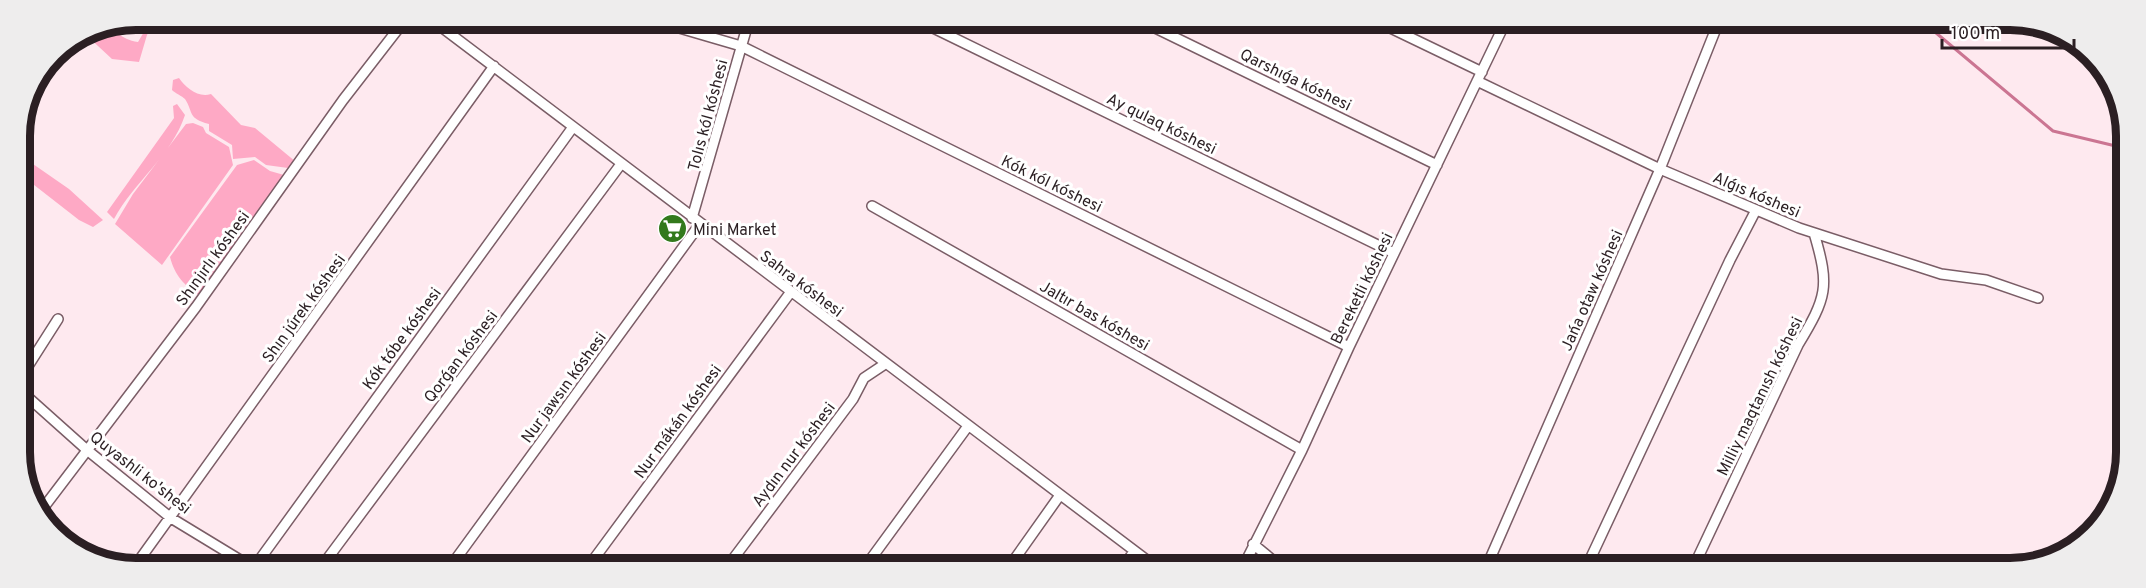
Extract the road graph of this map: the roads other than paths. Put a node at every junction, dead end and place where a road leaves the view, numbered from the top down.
1 (397, 30) edge
2 (445, 30) edge
3 (686, 30) edge
4 (746, 30) edge
5 (937, 30) edge
6 (1160, 30) edge
7 (1393, 30) edge
8 (1502, 30) edge
9 (1715, 30) edge
10 (741, 46) junction
11 (494, 66) junction
12 (1479, 77) junction
13 (573, 127) junction
14 (621, 164) junction
15 (1437, 165) junction
16 (1660, 170) junction
17 (872, 206) dead end
18 (1756, 210) junction
19 (692, 218) junction
20 (700, 224) junction
21 (1814, 233) junction
22 (1394, 253) junction
23 (790, 293) junction
24 (2038, 298) dead end
25 (58, 319) dead end
26 (1348, 347) junction
27 (30, 363) edge
28 (885, 364) junction
29 (30, 400) edge
30 (968, 426) junction
31 (87, 450) junction
32 (1302, 450) junction
33 (1060, 495) junction
34 (45, 506) edge
35 (171, 518) junction
36 (1253, 544) junction
37 (1134, 551) junction
38 (141, 558) edge
39 (237, 558) edge
40 (261, 558) edge
41 (328, 558) edge
42 (457, 558) edge
43 (595, 558) edge
44 (734, 558) edge
45 (872, 558) edge
46 (1015, 558) edge
47 (1130, 558) edge
48 (1144, 558) edge
49 (1247, 558) edge
50 (1270, 558) edge
51 (1490, 558) edge
52 (1592, 558) edge
53 (1698, 558) edge

1 - 31 street, Shınjırlı kóshesi
2 - 11 street, Sahra kóshesi
3 - 10 street, Kók kól kóshesi
4 - 10 street, Tolıs kól kóshesi
5 - 22 street, Ay qulaq kóshesi
6 - 15 street, Qarshıǵa kóshesi
7 - 12 street, Alǵıs kóshesi
8 - 12 street, Bereketli kóshesi
9 - 16 street, Jańa otaw kóshesi
10 - 19 street, Tolıs kól kóshesi
10 - 26 street, Kók kól kóshesi
11 - 13 street, Sahra kóshesi
11 - 35 street, Shın júrek kóshesi
12 - 15 street, Bereketli kóshesi
12 - 16 street, Alǵıs kóshesi
13 - 14 street, Sahra kóshesi
13 - 40 street, Kók tóbe kóshesi
14 - 19 street, Sahra kóshesi
14 - 41 street, Qorǵan kóshesi
15 - 22 street, Bereketli kóshesi
16 - 18 street, Alǵıs kóshesi
16 - 51 street, Jańa otaw kóshesi
17 - 32 street, Jaltır bas kóshesi
18 - 21 street, Alǵıs kóshesi
18 - 52 street
19 - 20 street, Sahra kóshesi
20 - 23 street, Sahra kóshesi
20 - 42 street, Nur jawsın kóshesi
21 - 24 street, Alǵıs kóshesi
21 - 53 street, Milliy maqtanısh kóshesi
22 - 26 street, Bereketli kóshesi
23 - 28 street, Sahra kóshesi
23 - 43 street, Nur mákán kóshesi
25 - 27 street
26 - 32 street, Bereketli kóshesi
28 - 30 street, Sahra kóshesi
28 - 44 street, Aydın nur kóshesi
29 - 31 street, Quyashli ko'shesi
30 - 33 street, Sahra kóshesi
30 - 45 street
31 - 34 street, Shınjırlı kóshesi
31 - 35 street, Quyashli ko'shesi
32 - 36 street, Bereketli kóshesi
33 - 37 street, Sahra kóshesi
33 - 46 street
35 - 38 street, Shın júrek kóshesi
35 - 39 street, Quyashli ko'shesi
36 - 49 street, Bereketli kóshesi
36 - 50 street
37 - 47 street
37 - 48 street, Sahra kóshesi

